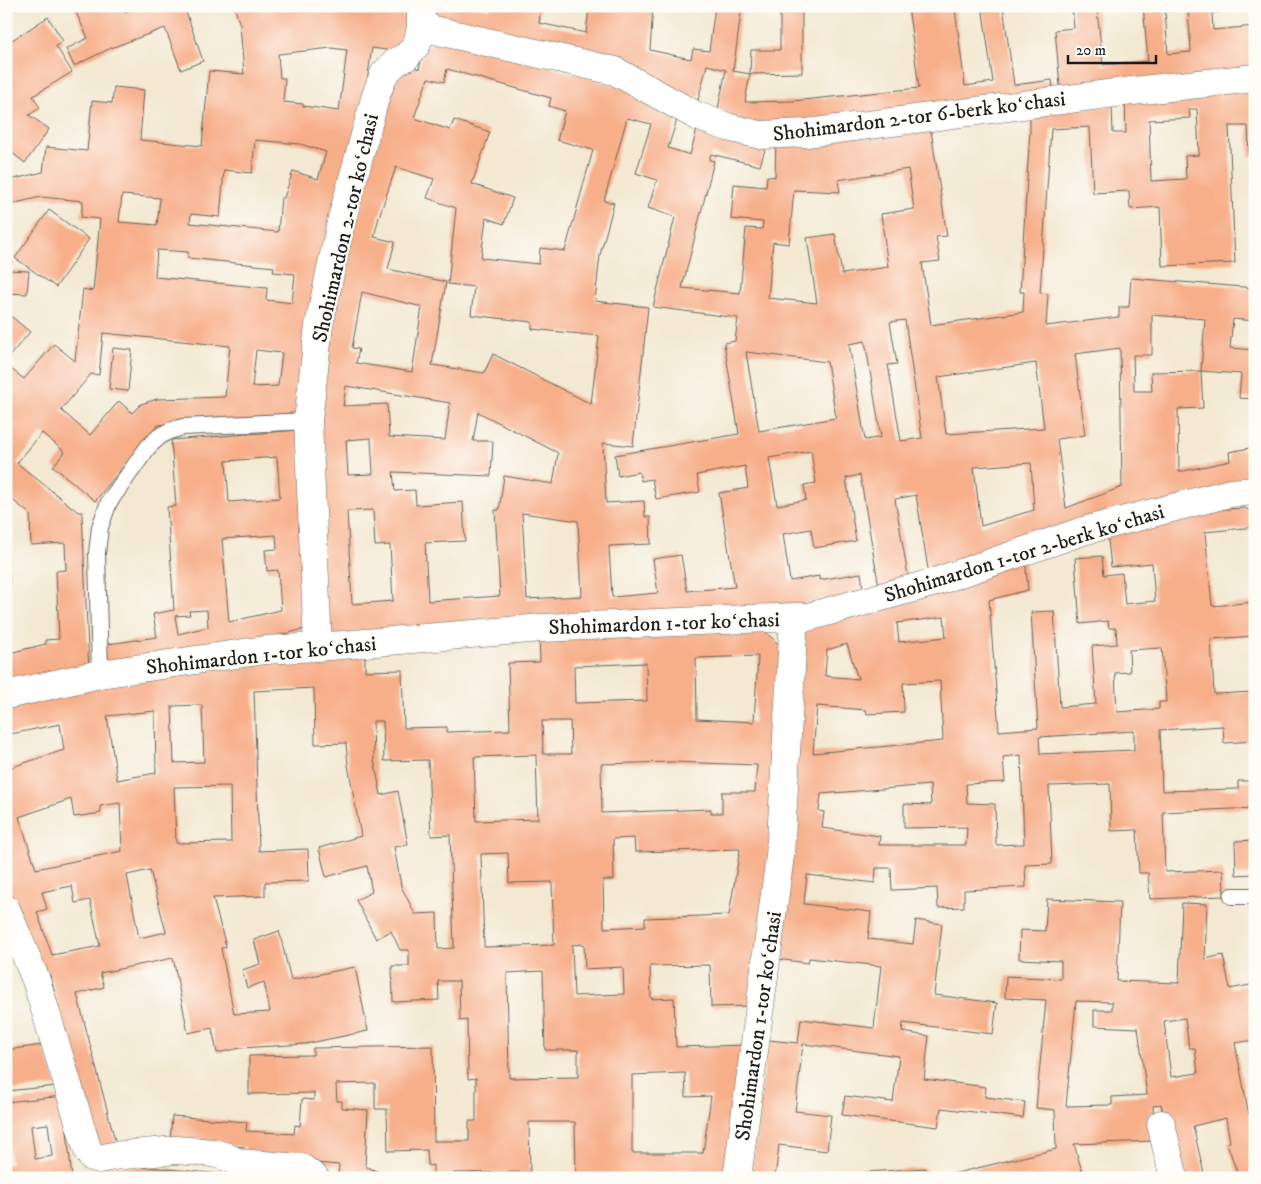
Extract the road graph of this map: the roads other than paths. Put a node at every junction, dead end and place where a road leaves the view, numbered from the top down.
1 (421, 17) edge
2 (1255, 78) edge
3 (308, 421) junction
4 (1255, 491) edge
5 (794, 617) junction
6 (318, 647) junction
7 (100, 674) junction
8 (6, 695) edge
9 (1232, 896) dead end
10 (1255, 896) edge
11 (6, 909) edge
12 (1161, 1124) dead end
13 (315, 1178) edge
14 (737, 1178) edge
15 (1174, 1178) edge

1 - 2 street, Shohimardon 2-tor 6-berk koʻchasi
1 - 3 street, Shohimardon 2-tor koʻchasi
3 - 6 street, Shohimardon 2-tor koʻchasi
3 - 7 lane
4 - 5 street, Shohimardon 1-tor 2-berk koʻchasi
5 - 6 street, Shohimardon 1-tor koʻchasi
5 - 14 street, Shohimardon 1-tor koʻchasi
6 - 7 street, Shohimardon 1-tor koʻchasi
7 - 8 street, Shohimardon 1-tor koʻchasi
9 - 10 lane
11 - 13 street
12 - 15 street

